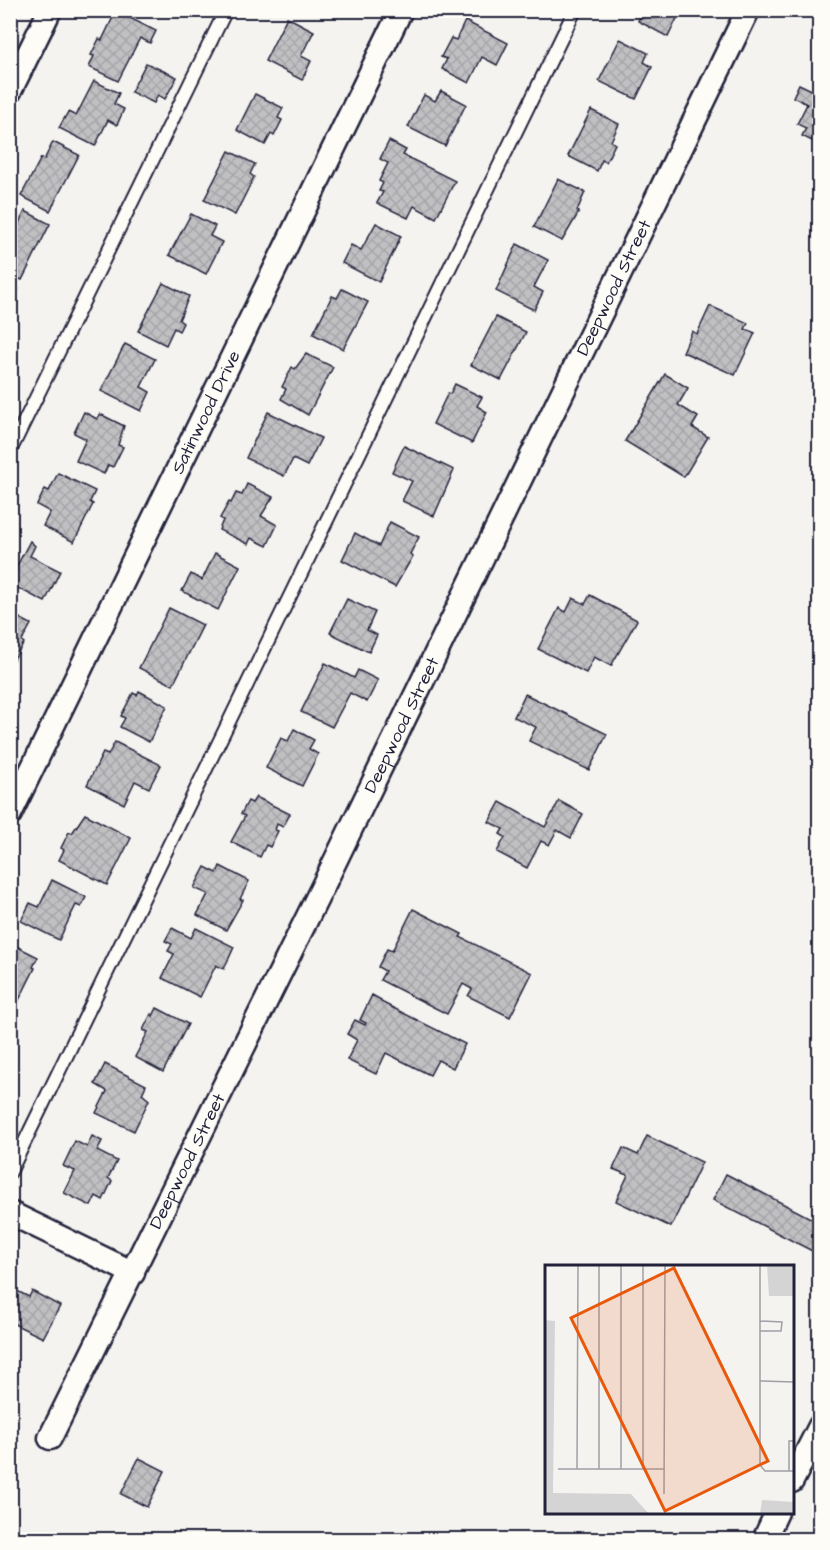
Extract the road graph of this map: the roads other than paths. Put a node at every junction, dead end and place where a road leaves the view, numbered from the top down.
1 (50, 10) edge
2 (226, 10) edge
3 (401, 10) edge
4 (575, 10) edge
5 (748, 10) edge
6 (10, 91) edge
7 (10, 451) edge
8 (10, 814) edge
9 (10, 1172) edge
10 (10, 1213) edge
11 (133, 1273) junction
12 (819, 1426) edge
13 (50, 1438) dead end
14 (794, 1477) edge
15 (776, 1514) edge
16 (764, 1539) edge

1 - 6 street
2 - 7 lane
3 - 8 street, Satinwood Drive
4 - 9 lane
5 - 11 street, Deepwood Street
10 - 11 street
11 - 13 street, Deepwood Street
12 - 14 street
15 - 16 street

